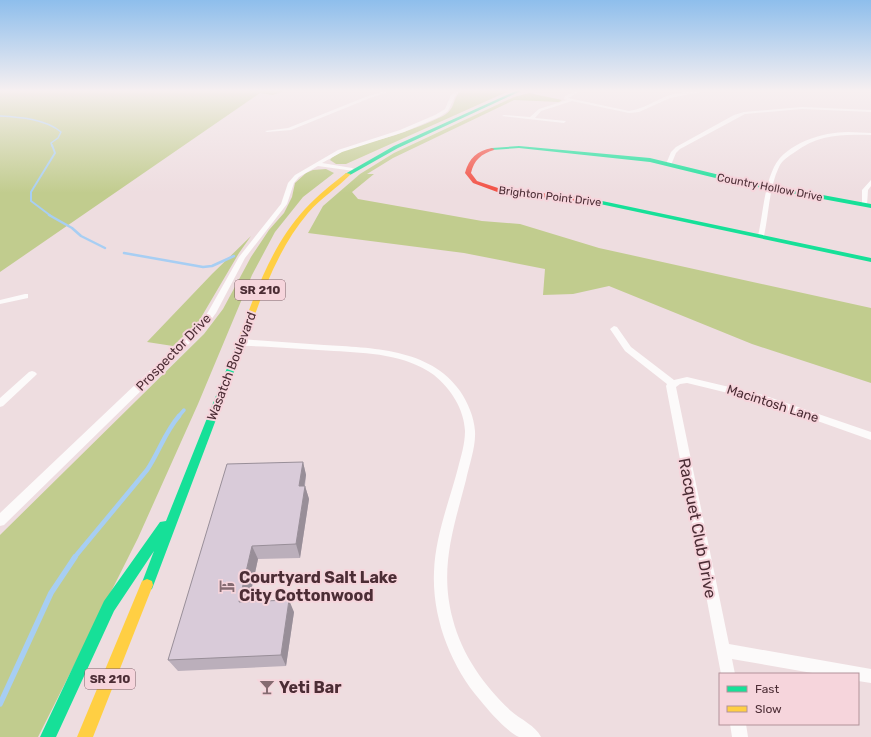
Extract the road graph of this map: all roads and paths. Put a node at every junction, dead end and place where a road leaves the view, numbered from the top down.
1 (301, 124) edge
2 (417, 124) edge
3 (446, 124) edge
4 (721, 124) edge
5 (267, 131) dead end
6 (868, 133) edge
7 (871, 138) edge
8 (317, 164) junction
9 (669, 164) junction
10 (352, 170) junction
11 (871, 182) edge
12 (772, 188) junction
13 (868, 205) edge
14 (761, 236) junction
15 (871, 260) edge
16 (25, 296) dead end
17 (0, 302) edge
18 (614, 328) dead end
19 (240, 342) junction
20 (32, 374) dead end
21 (674, 384) junction
22 (0, 404) edge
23 (871, 436) edge
24 (178, 506) junction
25 (0, 521) edge
26 (723, 650) junction
27 (728, 673) edge
28 (854, 673) edge
29 (859, 674) edge
30 (871, 676) edge
31 (738, 725) edge
32 (48, 737) edge
33 (85, 737) edge
34 (533, 737) edge
35 (740, 737) edge

1 - 5 street
2 - 8 street, Prospector Drive
3 - 10 main road, Wasatch Boulevard / SR 210
4 - 9 street
6 - 7 street
6 - 12 street
8 - 10 street
8 - 25 street, Prospector Drive
9 - 12 main road, Country Hollow Drive
9 - 14 main road, Brighton Point Drive
10 - 19 main road, Wasatch Boulevard / SR 210
11 - 13 street
12 - 13 main road, Country Hollow Drive
12 - 14 street
14 - 15 main road, Brighton Point Drive
16 - 17 street
18 - 21 street
19 - 24 main road, Wasatch Boulevard / SR 210
19 - 34 street
20 - 22 street
21 - 23 street, Macintosh Lane
21 - 26 street, Racquet Club Drive
24 - 32 main road
24 - 33 main road, Wasatch Boulevard / SR 210
26 - 27 street, Racquet Club Drive
26 - 28 street
29 - 30 street
31 - 35 street

